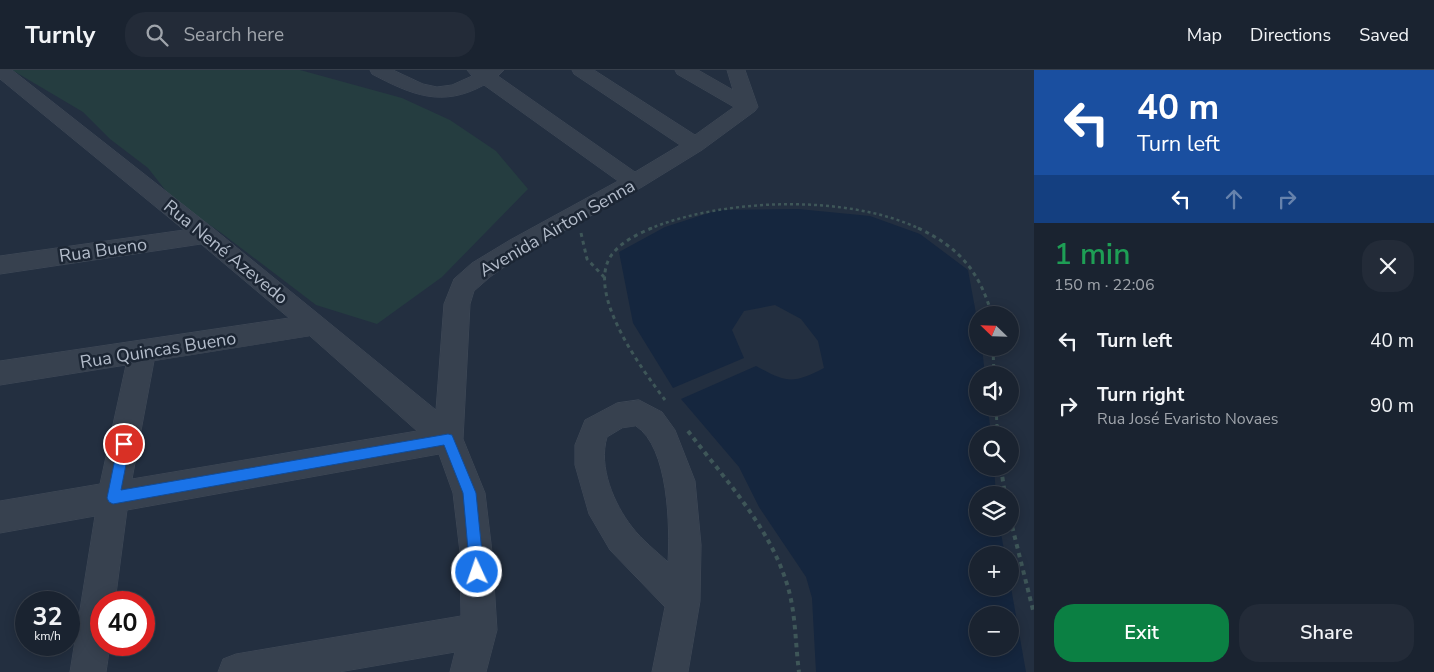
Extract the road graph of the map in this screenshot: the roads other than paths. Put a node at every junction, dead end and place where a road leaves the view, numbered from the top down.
1 (0, 70) edge
2 (379, 70) edge
3 (580, 70) edge
4 (684, 70) edge
5 (736, 70) edge
6 (485, 72) edge
7 (748, 107) junction
8 (694, 145) junction
9 (634, 182) junction
10 (206, 235) junction
11 (3, 259) edge
12 (315, 325) junction
13 (142, 353) junction
14 (0, 374) edge
15 (448, 439) junction
16 (113, 498) junction
17 (0, 517) edge
18 (683, 601) junction
19 (479, 630) junction
20 (88, 672) edge
21 (236, 672) edge
22 (468, 672) edge
23 (670, 672) edge

1 - 10 street, Rua Nené Azevedo
2 - 6 street
3 - 8 street
4 - 7 street
5 - 7 street
6 - 9 street
7 - 8 street, Avenida Airton Senna
8 - 9 street, Avenida Airton Senna
9 - 15 street, Avenida Airton Senna
10 - 11 street, Rua Bueno
10 - 12 street, Rua Nené Azevedo
12 - 13 street, Rua Quincas Bueno
12 - 15 street, Rua Nené Azevedo
13 - 14 street, Rua Quincas Bueno
13 - 16 street
15 - 16 street
15 - 19 street
16 - 17 street
16 - 20 street
18 - 18 street
18 - 23 street
19 - 21 street
19 - 22 street

